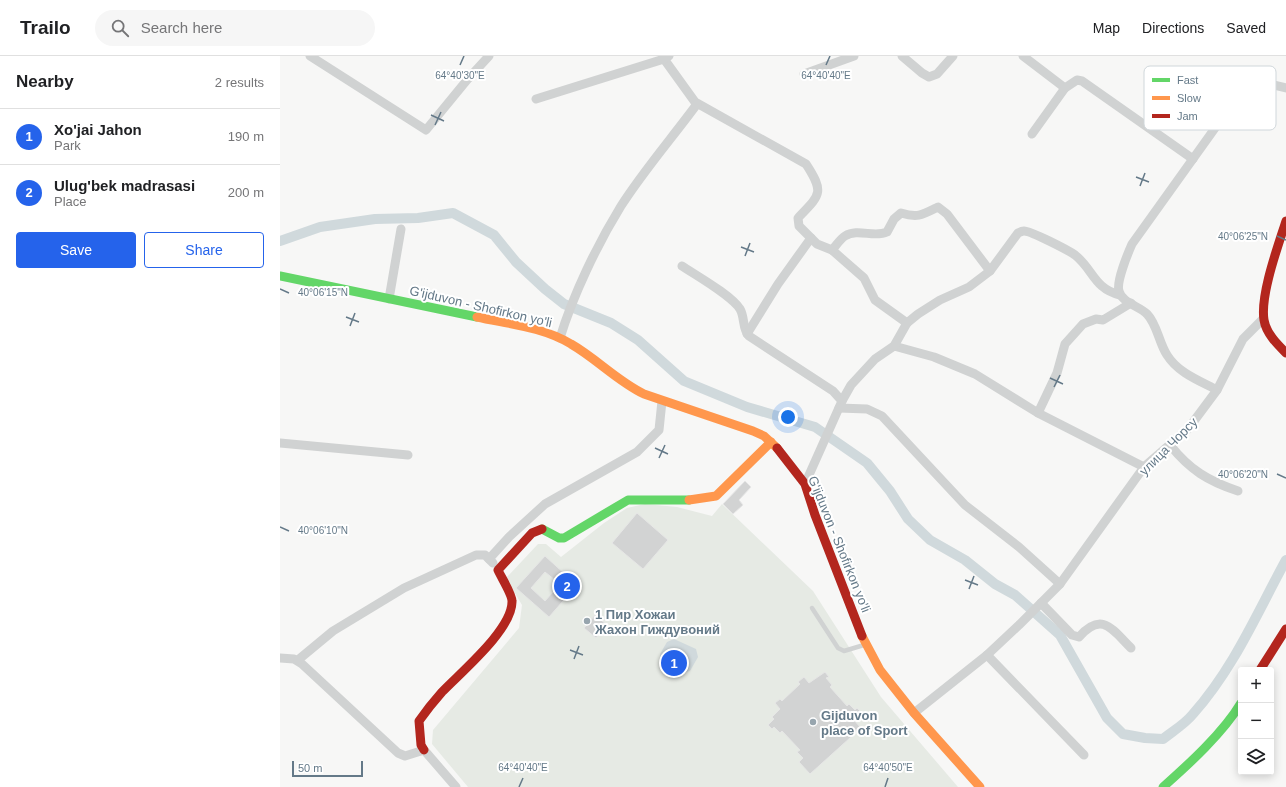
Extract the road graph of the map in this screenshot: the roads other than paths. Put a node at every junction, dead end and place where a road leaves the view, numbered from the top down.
1 (310, 56) edge
2 (489, 56) edge
3 (854, 56) edge
4 (902, 56) edge
5 (953, 56) edge
6 (1023, 56) edge
7 (666, 57) edge
8 (804, 74) dead end
9 (1276, 86) edge
10 (1065, 88) junction
11 (1286, 88) edge
12 (536, 99) dead end
13 (697, 104) junction
14 (1144, 125) edge
15 (1152, 130) edge
16 (1214, 130) edge
17 (1032, 134) dead end
18 (1193, 159) junction
19 (1286, 221) edge
20 (401, 229) dead end
21 (811, 238) junction
22 (832, 250) junction
23 (682, 266) dead end
24 (990, 271) junction
25 (280, 276) edge
26 (1120, 295) junction
27 (389, 299) junction
28 (1131, 303) junction
29 (1263, 319) junction
30 (908, 323) junction
31 (747, 334) junction
32 (560, 338) junction
33 (894, 346) junction
34 (1286, 353) edge
35 (1217, 390) junction
36 (662, 401) junction
37 (840, 405) junction
38 (1038, 413) junction
39 (771, 442) junction
40 (280, 443) edge
41 (1170, 445) junction
42 (408, 456) dead end
43 (1144, 467) junction
44 (805, 484) junction
45 (1238, 491) dead end
46 (490, 560) junction
47 (498, 569) junction
48 (1060, 584) junction
49 (1039, 606) junction
50 (812, 608) dead end
51 (1286, 629) edge
52 (866, 644) junction
53 (1131, 648) dead end
54 (987, 655) junction
55 (280, 658) edge
56 (298, 660) junction
57 (1262, 667) edge
58 (1238, 708) edge
59 (914, 713) junction
60 (424, 750) junction
61 (1084, 755) dead end
62 (456, 787) edge
63 (980, 787) edge
64 (1163, 787) edge

1 - 2 street
3 - 8 street
4 - 5 street
6 - 10 street
7 - 12 street
7 - 13 street
9 - 11 street
10 - 14 street
10 - 17 street
13 - 21 street
13 - 32 street
15 - 18 street
16 - 18 street
18 - 26 street
19 - 29 main road
20 - 27 street
21 - 22 street
21 - 31 street
22 - 24 street
22 - 30 street
23 - 31 street
24 - 26 street
24 - 30 street
25 - 27 main road, G'ijduvon - Shofirkon yo'li
26 - 28 street
27 - 32 main road, G'ijduvon - Shofirkon yo'li
28 - 35 street
28 - 38 street
29 - 34 main road
29 - 35 street, улица Чорсу
30 - 33 street
31 - 37 street
32 - 36 main road, G'ijduvon - Shofirkon yo'li
33 - 37 street
33 - 38 street
35 - 41 street, улица Чорсу
36 - 39 main road, G'ijduvon - Shofirkon yo'li
36 - 46 street
37 - 44 street
37 - 48 street
38 - 43 street
39 - 44 main road, G'ijduvon - Shofirkon yo'li
39 - 47 main road
40 - 42 street
41 - 43 street, улица Чорсу
41 - 45 street
43 - 48 street, улица Чорсу
44 - 52 main road, G'ijduvon - Shofirkon yo'li
46 - 47 street
46 - 56 street
47 - 60 main road
48 - 49 street, улица Чорсу
49 - 53 street
49 - 54 street, улица Чорсу
50 - 52 lane
51 - 57 main road
52 - 59 main road, G'ijduvon - Shofirkon yo'li
54 - 59 street, улица Чорсу
54 - 61 street
55 - 56 street
56 - 60 street
58 - 64 main road
59 - 63 main road, G'ijduvon - Shofirkon yo'li
60 - 62 street

